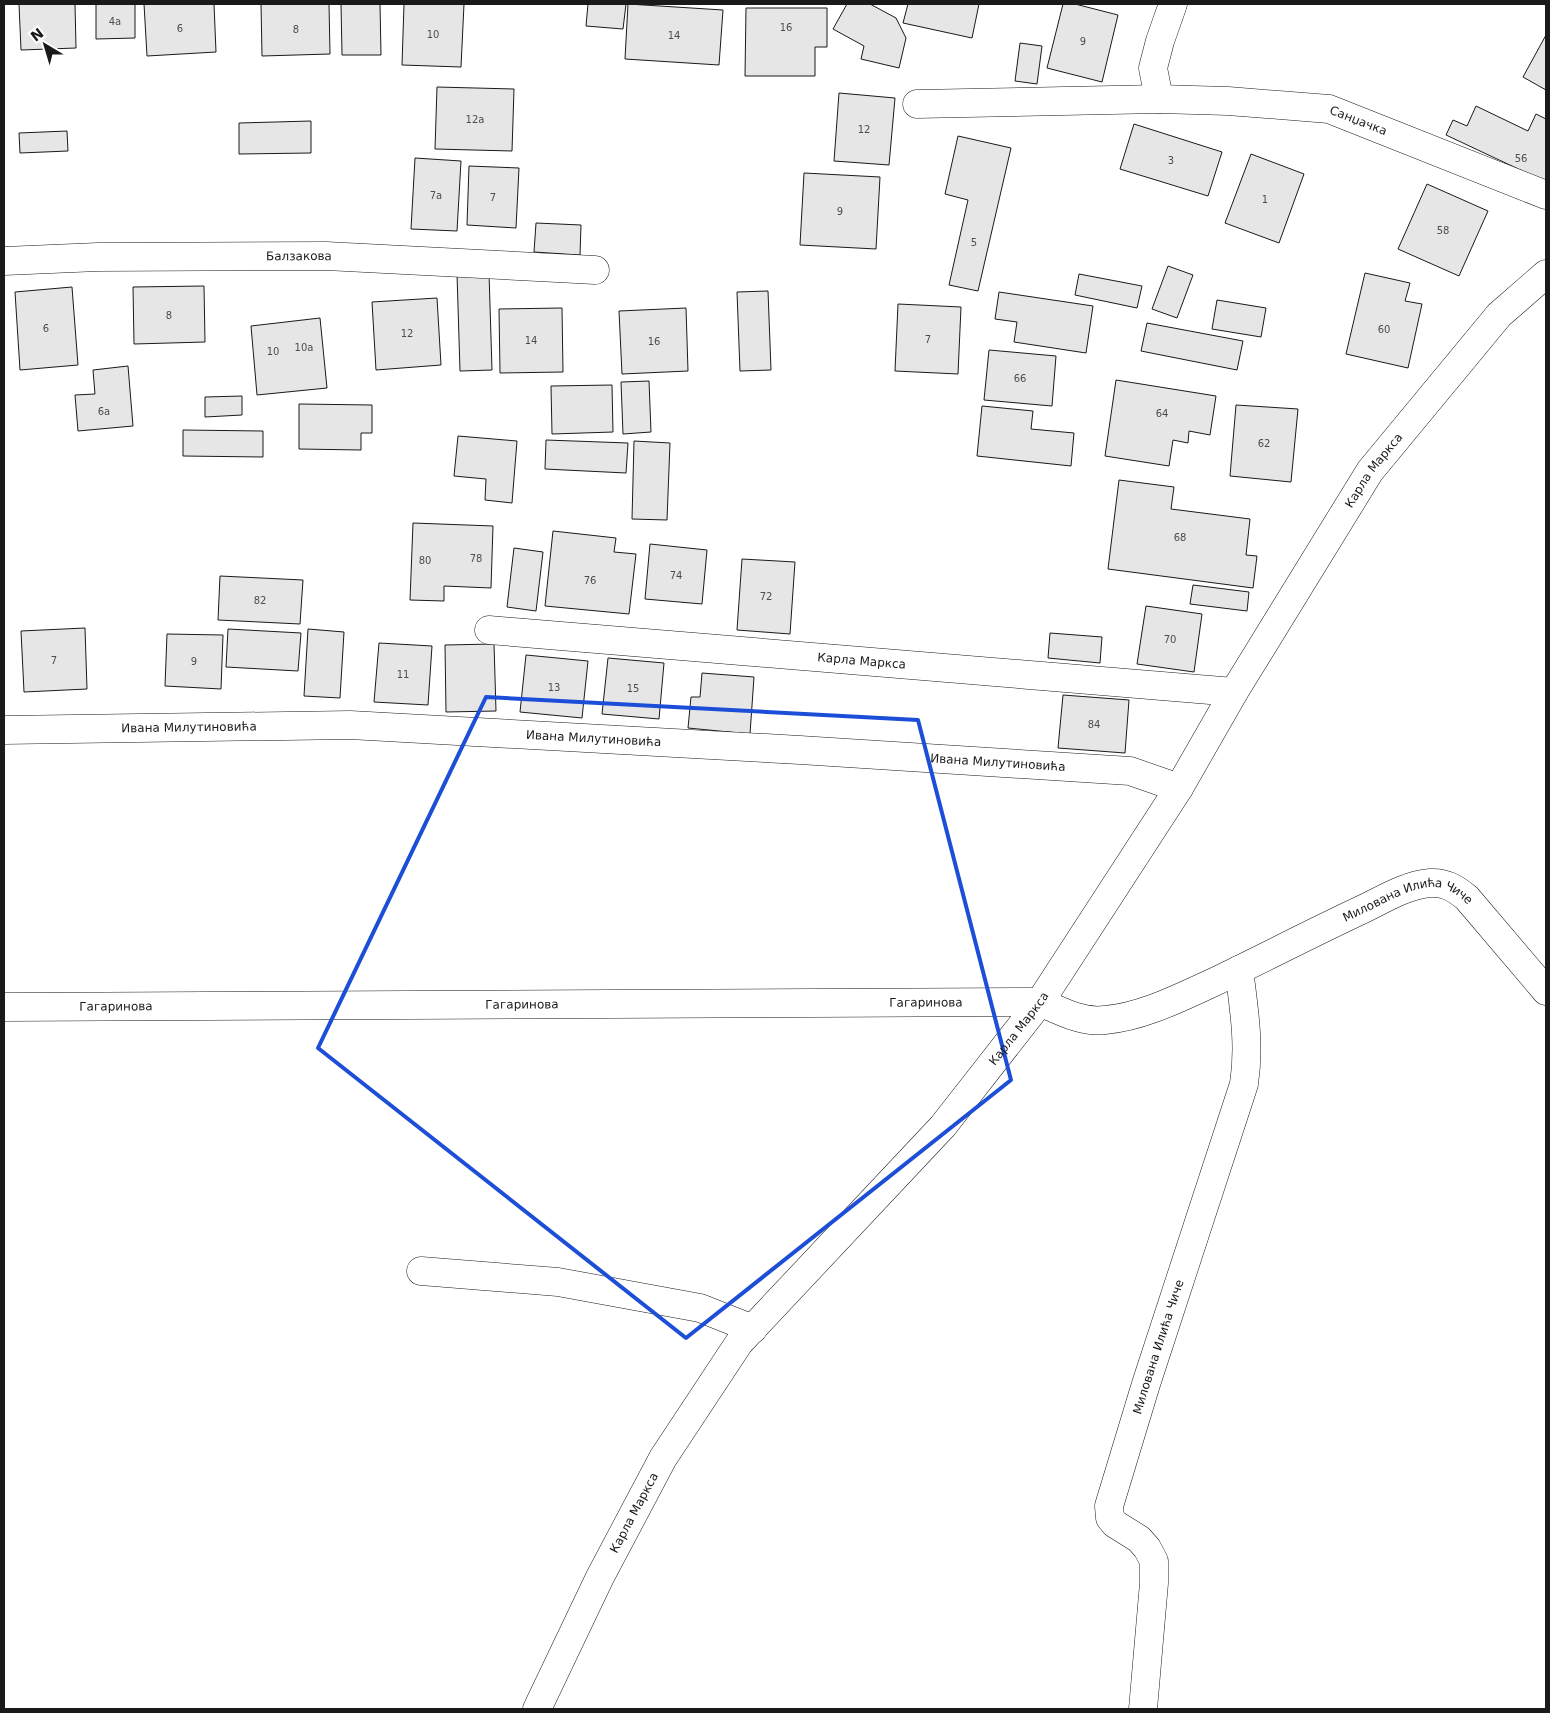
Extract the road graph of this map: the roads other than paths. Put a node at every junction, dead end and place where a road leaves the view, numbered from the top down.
1 (1174, 4) edge
2 (1159, 99) junction
3 (917, 104) dead end
4 (1546, 195) edge
5 (4, 261) edge
6 (595, 270) dead end
7 (1546, 274) edge
8 (489, 630) dead end
9 (1234, 692) junction
10 (4, 730) edge
11 (1179, 788) junction
12 (1239, 970) junction
13 (1546, 991) edge
14 (1040, 1002) junction
15 (4, 1007) edge
16 (421, 1271) dead end
17 (753, 1329) junction
18 (537, 1709) edge
19 (1143, 1709) edge

1 - 2 street
2 - 3 street, Санџачка
2 - 4 street, Санџачка
5 - 6 street, Балзакова
7 - 9 street, Карла Маркса
8 - 9 street, Карла Маркса
9 - 11 street, Карла Маркса
10 - 11 street, Ивана Милутиновића
11 - 14 street, Карла Маркса
12 - 13 street, Милована Илића Чиче
12 - 14 street, Милована Илића Чиче
12 - 19 street, Милована Илића Чиче
14 - 15 street, Гагаринова
14 - 17 street, Карла Маркса
16 - 17 street
17 - 18 street, Карла Маркса

